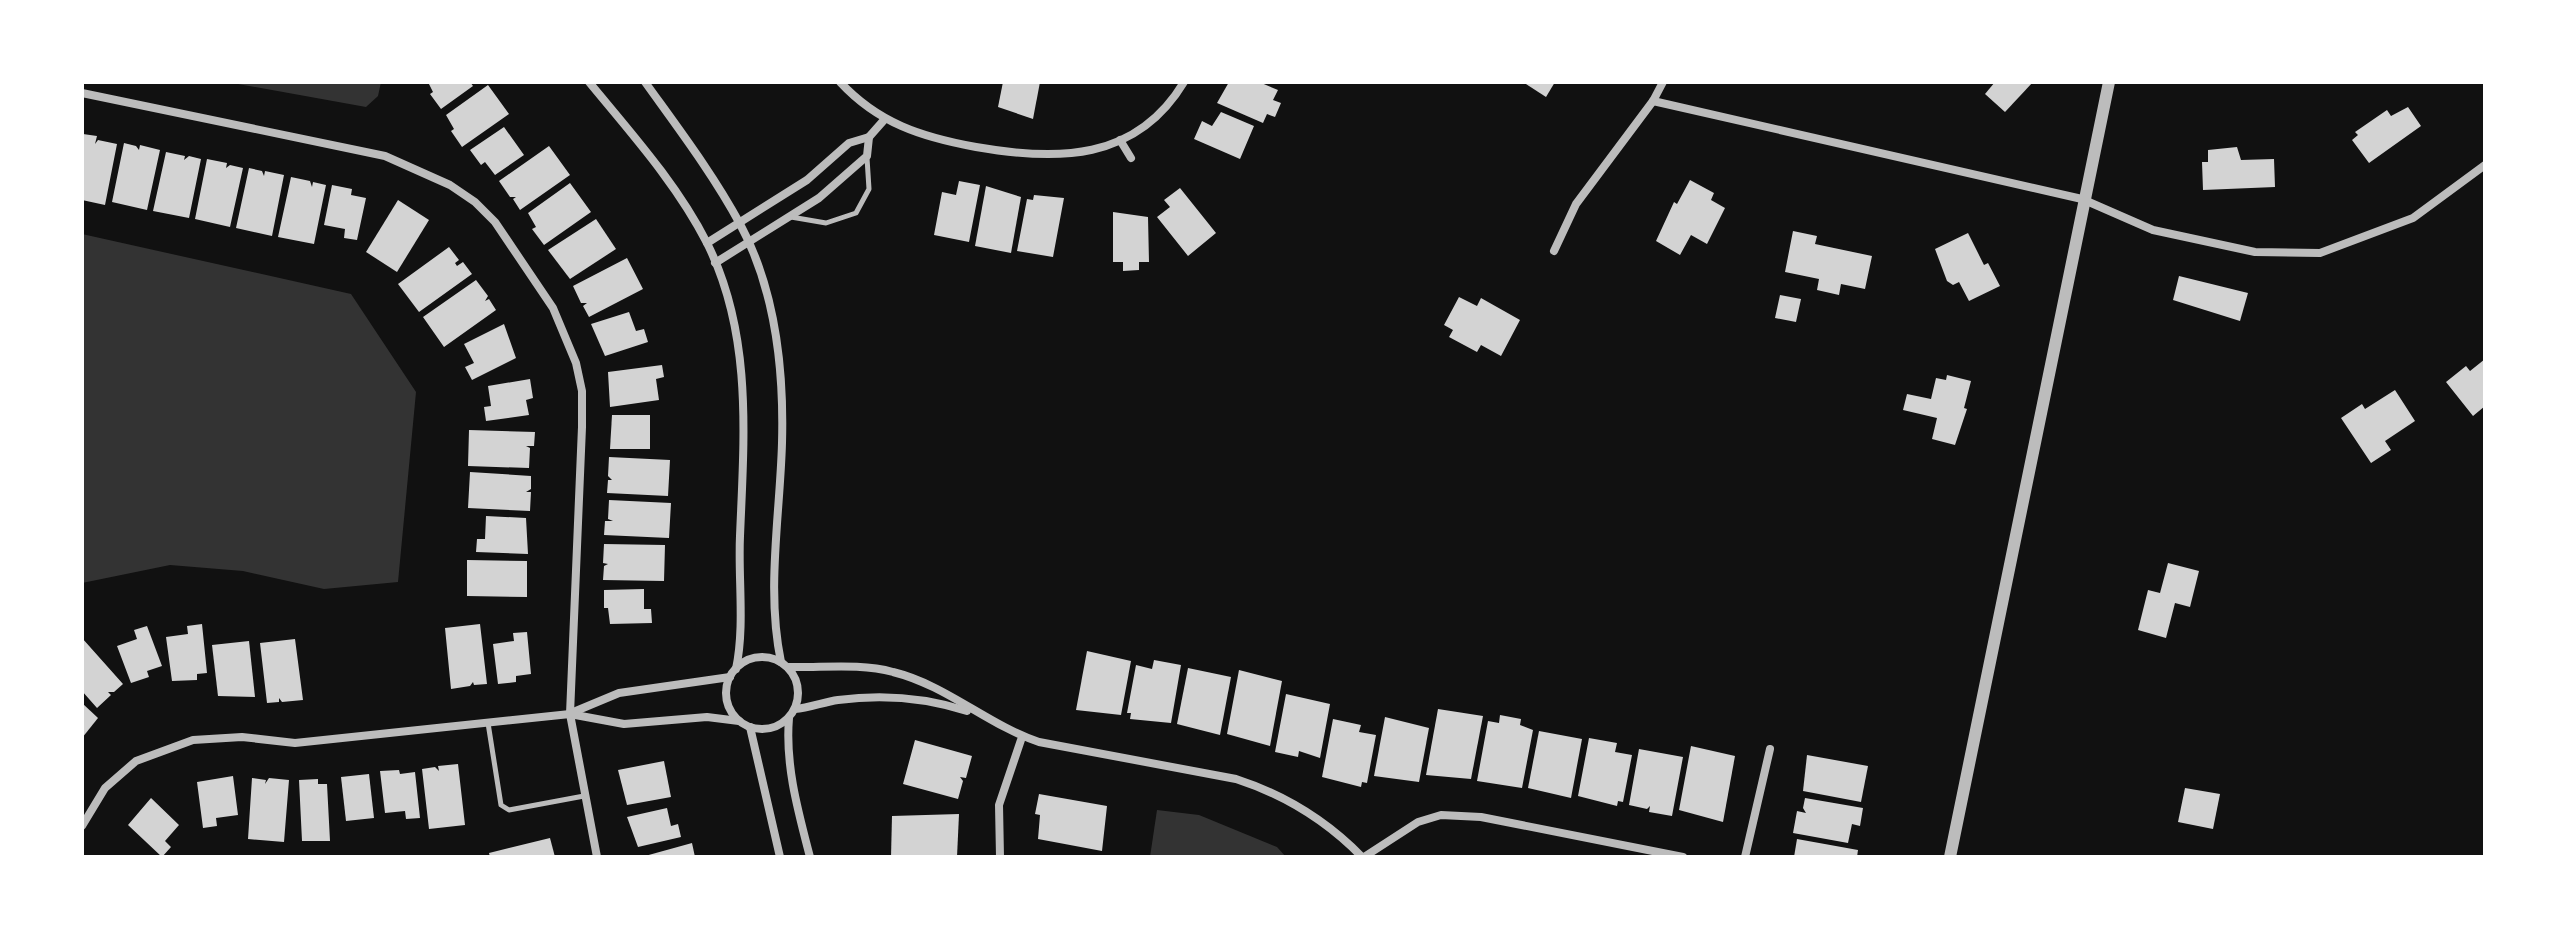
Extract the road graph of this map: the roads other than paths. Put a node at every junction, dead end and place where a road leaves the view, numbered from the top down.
1 (589, 82) edge
2 (645, 82) edge
3 (840, 82) edge
4 (1184, 82) edge
5 (1663, 82) edge
6 (2109, 82) edge
7 (82, 93) edge
8 (1653, 101) junction
9 (884, 120) junction
10 (869, 137) junction
11 (1120, 140) junction
12 (867, 156) junction
13 (1131, 158) dead end
14 (2485, 165) edge
15 (2082, 199) junction
16 (791, 217) junction
17 (740, 225) junction
18 (707, 243) junction
19 (748, 244) junction
20 (1554, 251) dead end
21 (715, 263) junction
22 (784, 665) junction
23 (733, 673) junction
24 (795, 709) junction
25 (570, 714) junction
26 (979, 715) junction
27 (789, 718) junction
28 (739, 721) junction
29 (488, 722) junction
30 (750, 727) junction
31 (1022, 737) junction
32 (1770, 749) dead end
33 (584, 796) junction
34 (82, 826) edge
35 (597, 857) edge
36 (780, 857) edge
37 (810, 857) edge
38 (1000, 857) edge
39 (1363, 857) edge
40 (1683, 857) edge
41 (1745, 857) edge
42 (1950, 857) edge

1 - 18 street
2 - 17 street
3 - 9 street
4 - 11 street
5 - 8 street
6 - 15 street
7 - 25 street
8 - 15 street
8 - 20 street
9 - 10 street
9 - 11 street
10 - 12 street
10 - 17 street
11 - 13 street
12 - 16 street
12 - 16 lane
14 - 15 street
15 - 42 street
16 - 19 street
17 - 18 street
17 - 19 street
18 - 21 street
19 - 21 street
19 - 22 street
21 - 23 street
22 - 23 street
22 - 24 street
22 - 26 street
23 - 25 street
23 - 28 street
24 - 26 street
24 - 27 street
25 - 28 street
25 - 29 street
25 - 33 street
26 - 31 street
27 - 30 street
27 - 37 street
28 - 30 street
29 - 33 lane
29 - 34 street
30 - 36 street
31 - 38 street
31 - 39 street
32 - 41 street
33 - 35 street
39 - 40 street

